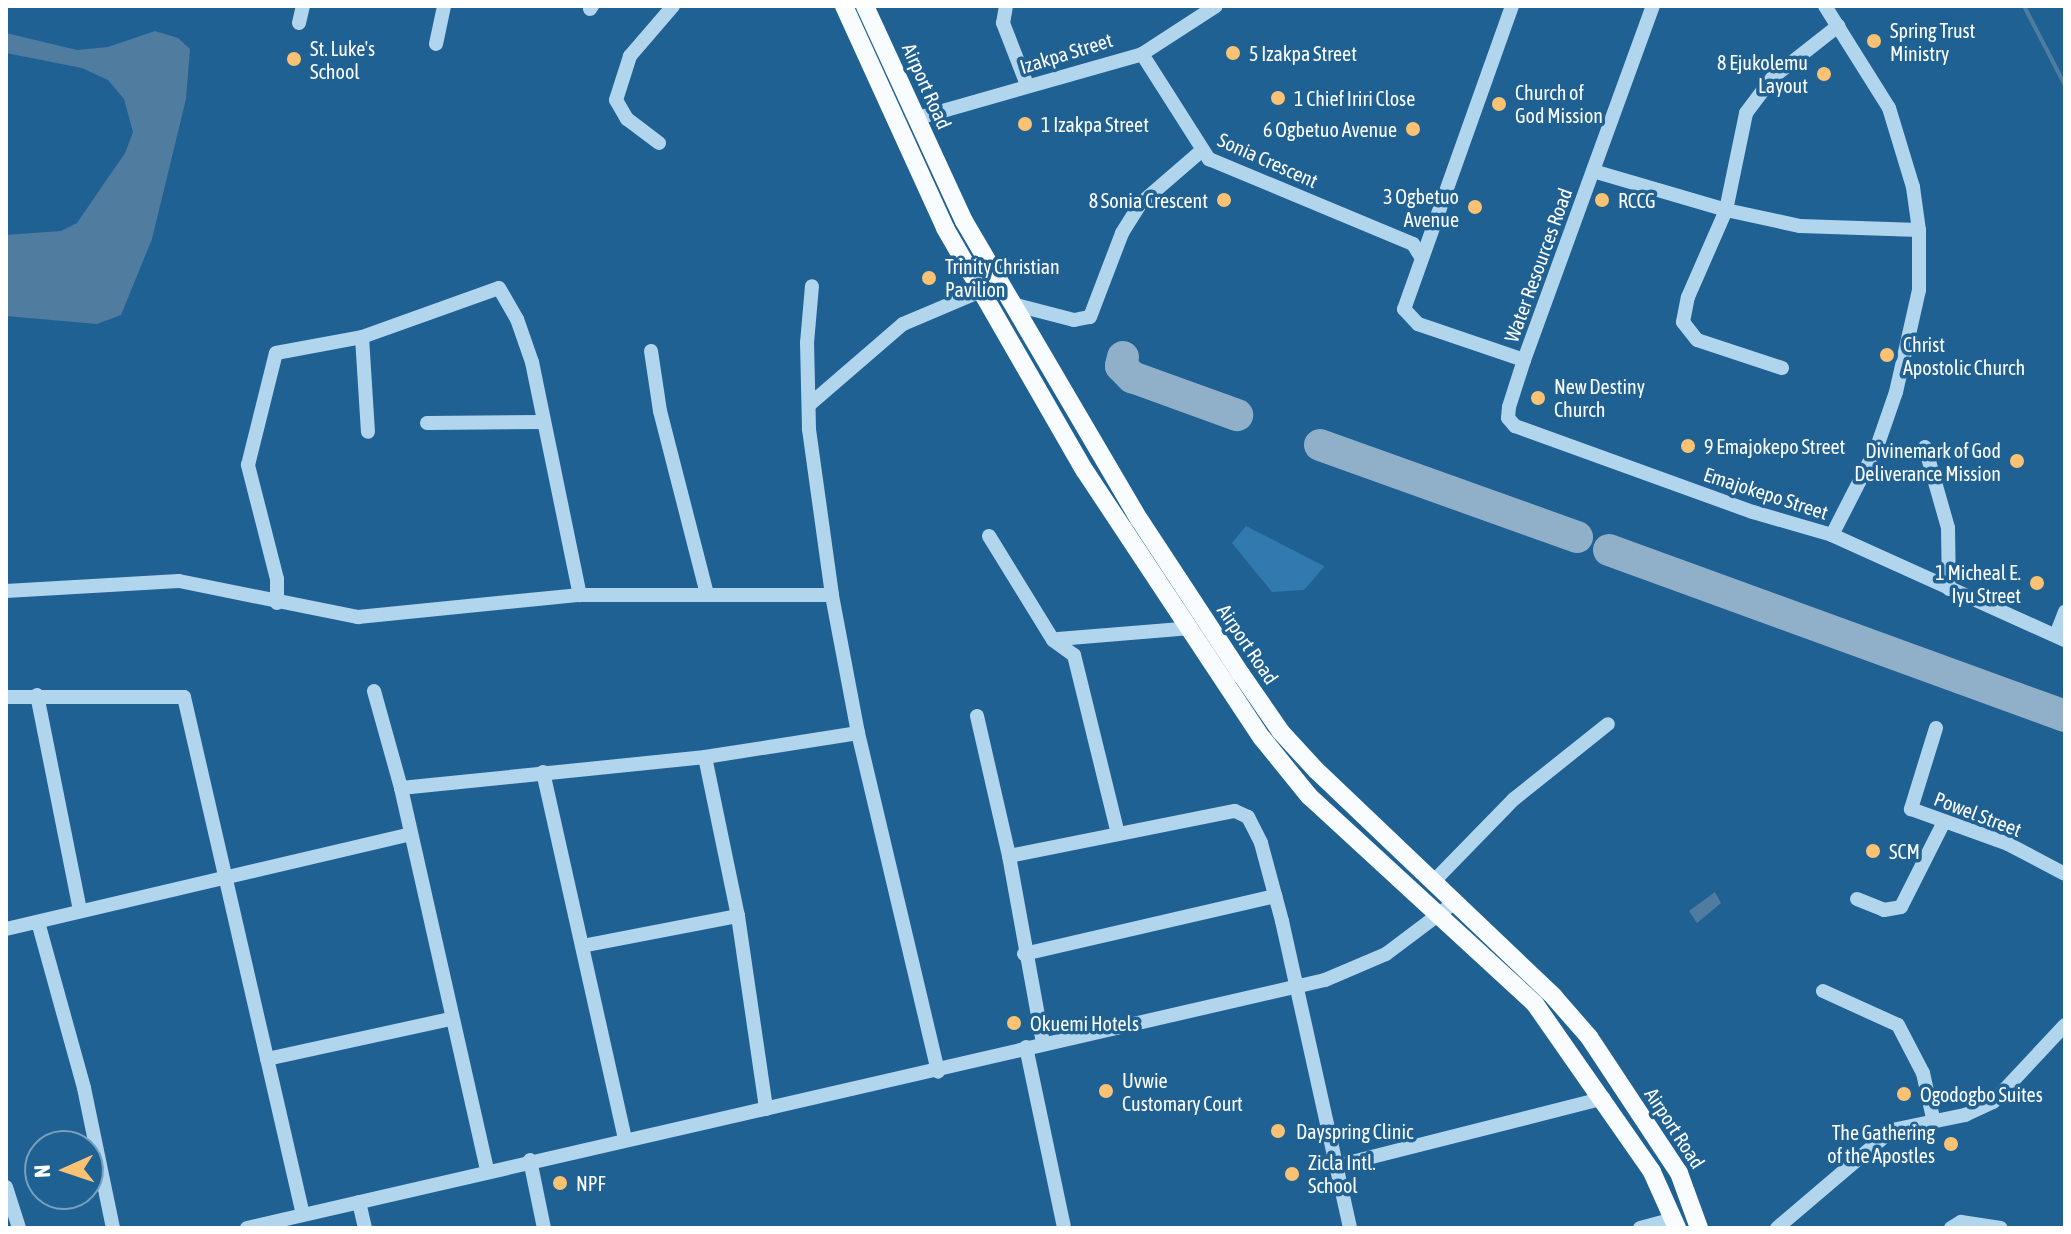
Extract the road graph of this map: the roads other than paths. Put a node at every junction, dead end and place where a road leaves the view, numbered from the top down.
1 (303, 6) edge
2 (444, 6) edge
3 (673, 6) edge
4 (844, 6) edge
5 (865, 6) edge
6 (1006, 6) edge
7 (1216, 6) edge
8 (1512, 6) edge
9 (1653, 6) edge
10 (1825, 6) edge
11 (299, 23) dead end
12 (1838, 26) junction
13 (436, 44) dead end
14 (1142, 54) junction
15 (1027, 85) junction
16 (918, 118) junction
17 (659, 143) dead end
18 (1200, 152) junction
19 (1593, 171) junction
20 (1726, 210) junction
21 (1919, 230) junction
22 (1420, 255) junction
23 (812, 286) dead end
24 (981, 291) junction
25 (1012, 304) junction
26 (362, 337) junction
27 (651, 351) dead end
28 (1524, 360) junction
29 (1782, 368) dead end
30 (809, 405) junction
31 (543, 422) junction
32 (427, 423) dead end
33 (368, 432) dead end
34 (1925, 447) dead end
35 (1132, 524) junction
36 (1832, 535) junction
37 (989, 536) dead end
38 (1949, 589) junction
39 (6, 591) edge
40 (707, 594) junction
41 (580, 595) junction
42 (832, 595) junction
43 (277, 603) junction
44 (2065, 612) edge
45 (1191, 628) junction
46 (2060, 637) edge
47 (1053, 640) junction
48 (374, 691) dead end
49 (37, 695) junction
50 (6, 697) edge
51 (977, 716) dead end
52 (1608, 724) dead end
53 (1936, 728) dead end
54 (858, 733) junction
55 (705, 757) junction
56 (543, 772) junction
57 (401, 788) junction
58 (1944, 822) junction
59 (1118, 834) junction
60 (408, 835) junction
61 (1009, 856) junction
62 (2065, 874) edge
63 (225, 876) junction
64 (1433, 882) junction
65 (1275, 896) junction
66 (1857, 899) dead end
67 (1454, 903) junction
68 (80, 910) junction
69 (738, 916) junction
70 (1439, 917) junction
71 (38, 922) junction
72 (6, 929) edge
73 (582, 946) junction
74 (1024, 954) junction
75 (1297, 986) junction
76 (1823, 991) dead end
77 (450, 1019) junction
78 (2065, 1025) edge
79 (1043, 1043) junction
80 (1026, 1047) junction
81 (267, 1059) junction
82 (938, 1072) junction
83 (1604, 1098) junction
84 (766, 1109) junction
85 (1933, 1118) junction
86 (625, 1139) junction
87 (530, 1160) junction
88 (1336, 1166) junction
89 (487, 1170) junction
90 (6, 1187) edge
91 (359, 1202) junction
92 (303, 1215) junction
93 (1676, 1224) edge
94 (19, 1228) edge
95 (113, 1228) edge
96 (247, 1228) edge
97 (365, 1228) edge
98 (544, 1228) edge
99 (1064, 1228) edge
100 (1350, 1228) edge
101 (1640, 1228) edge
102 (1699, 1228) edge
103 (1777, 1228) edge
104 (1951, 1228) edge
105 (2001, 1228) edge

1 - 11 street
2 - 13 street
3 - 17 street
4 - 24 main road, Airport Road
5 - 16 main road, Airport Road
6 - 15 street
7 - 14 street, Izakpa Street
8 - 22 street
9 - 19 street, Water Resources Road
10 - 12 street
12 - 20 street
12 - 21 street
14 - 15 street, Izakpa Street
14 - 18 street, Sonia Crescent
15 - 16 street, Izakpa Street
16 - 25 main road, Airport Road
18 - 22 street, Sonia Crescent
18 - 25 street
19 - 20 street
19 - 28 street, Water Resources Road
20 - 21 street
20 - 29 street
21 - 36 street
22 - 28 street, Water Resources Road
23 - 30 street
24 - 30 street
24 - 35 main road, Airport Road
25 - 35 main road, Airport Road
26 - 31 street
26 - 33 street
26 - 43 street
27 - 40 street
28 - 36 street, Emajokepo Street
30 - 42 street
31 - 32 street
31 - 41 street
34 - 38 street
35 - 45 main road, Airport Road
35 - 64 main road, Airport Road
36 - 38 street, Emajokepo Street
37 - 47 street
38 - 46 street, Emajokepo Street
39 - 43 street
40 - 41 street
40 - 42 street
41 - 43 street
42 - 54 street
44 - 46 street
45 - 47 street
45 - 70 main road, Airport Road
47 - 59 street
48 - 57 street
49 - 50 street
49 - 63 street
49 - 68 street
51 - 61 street
52 - 64 street
53 - 58 street, Powel Street
54 - 55 street
54 - 82 street
55 - 56 street
55 - 69 street
56 - 57 street
56 - 73 street
57 - 60 street
58 - 62 street, Powel Street
58 - 66 street
59 - 61 street
59 - 65 street
60 - 63 street
60 - 77 street
61 - 74 street
63 - 68 street
63 - 81 street
64 - 67 main road, Airport Road
65 - 74 street
65 - 75 street
67 - 70 street
67 - 102 main road, Airport Road
68 - 71 street
69 - 73 street
69 - 84 street
70 - 75 street
70 - 83 main road, Airport Road
71 - 72 street
71 - 95 street
73 - 86 street
74 - 79 street
75 - 79 street
75 - 88 street
76 - 85 street
77 - 81 street
77 - 89 street
78 - 85 street
79 - 80 street
80 - 82 street
80 - 99 street
81 - 92 street
82 - 84 street
83 - 88 street
83 - 93 main road, Airport Road
84 - 86 street
85 - 103 street
86 - 87 street
87 - 89 street
87 - 98 street
88 - 100 street
89 - 91 street
90 - 94 street
91 - 92 street
91 - 97 street
92 - 96 street
93 - 101 street
104 - 105 street

